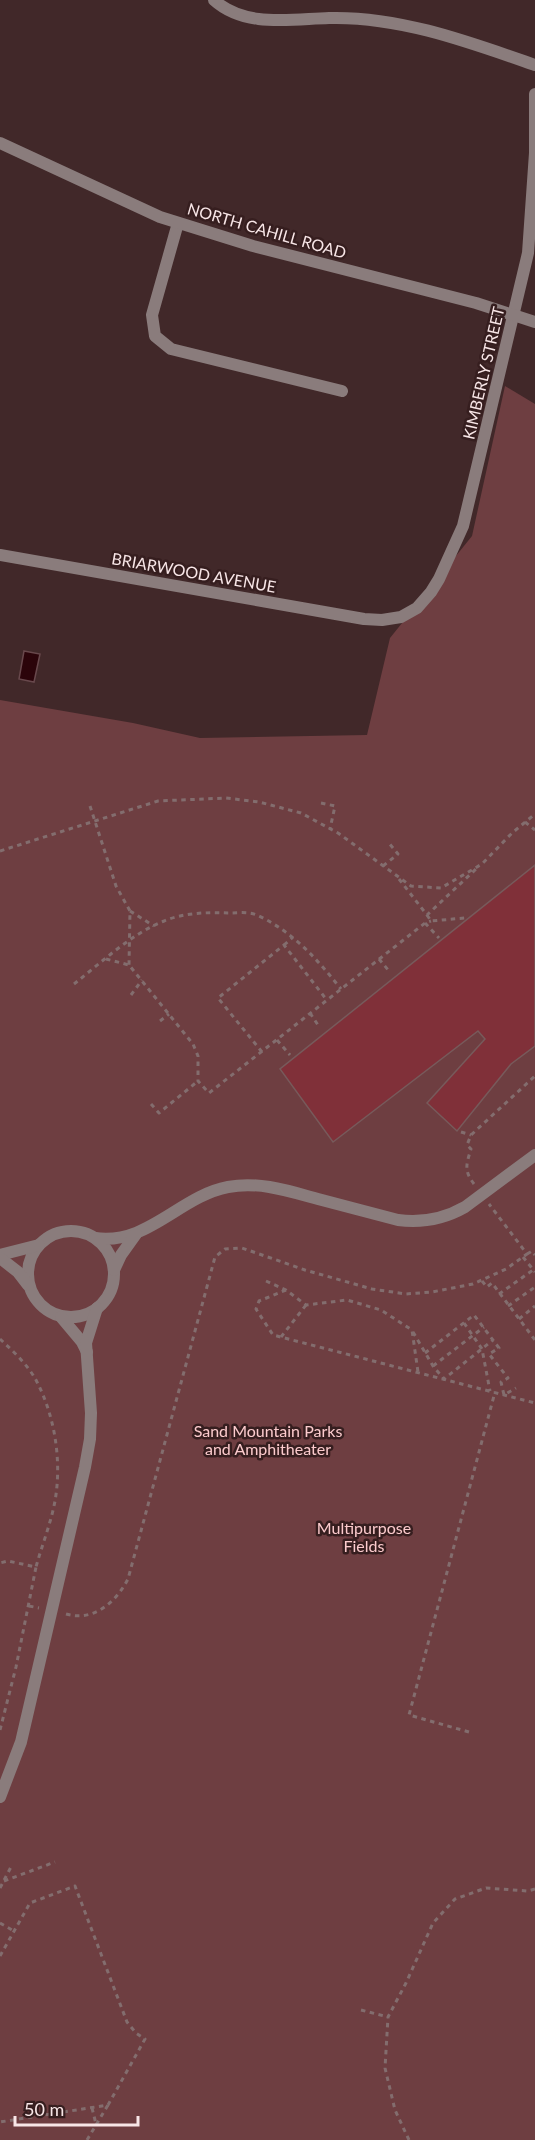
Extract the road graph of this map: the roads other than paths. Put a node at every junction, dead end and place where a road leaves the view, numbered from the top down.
1 (214, 0) edge
2 (535, 64) edge
3 (535, 94) edge
4 (0, 143) edge
5 (178, 223) junction
6 (514, 315) junction
7 (535, 321) edge
8 (342, 391) dead end
9 (0, 555) edge
10 (382, 620) joint
11 (535, 1155) edge
12 (137, 1233) junction
13 (95, 1238) junction
14 (39, 1245) junction
15 (0, 1257) edge
16 (114, 1270) junction
17 (29, 1286) junction
18 (97, 1308) junction
19 (62, 1317) junction
20 (87, 1352) junction
21 (0, 1797) edge

1 - 2 street
3 - 6 street, KIMBERLY STREET
4 - 5 street, NORTH CAHILL ROAD
5 - 6 street, NORTH CAHILL ROAD
5 - 8 street
6 - 7 street, NORTH CAHILL ROAD
6 - 10 street, KIMBERLY STREET
9 - 10 street, BRIARWOOD AVENUE
11 - 12 street
12 - 13 street
12 - 16 street
13 - 14 street
13 - 16 street
14 - 15 street
14 - 17 street
15 - 17 street
16 - 18 street
17 - 19 street
18 - 19 street
18 - 20 street
19 - 20 street
20 - 21 street

